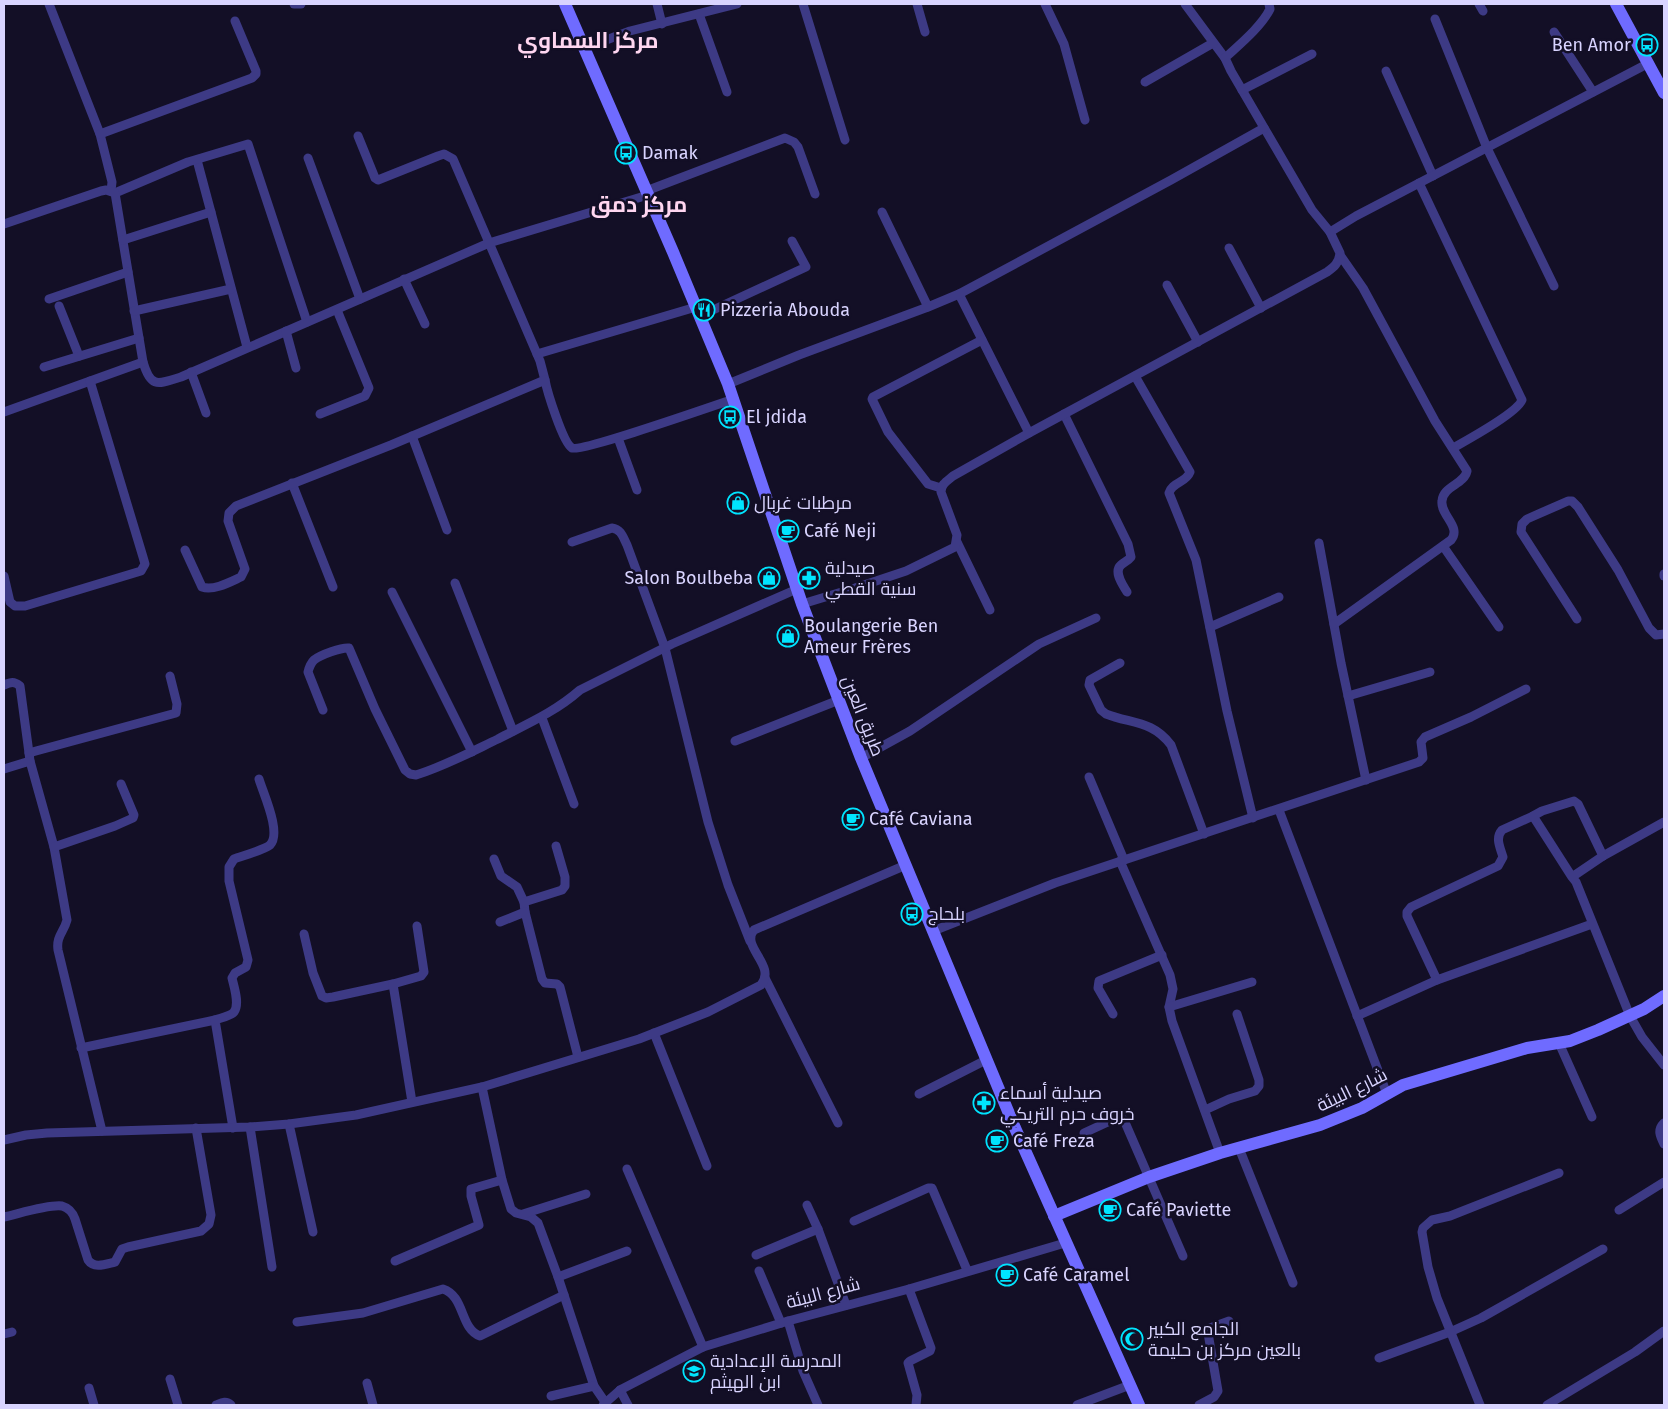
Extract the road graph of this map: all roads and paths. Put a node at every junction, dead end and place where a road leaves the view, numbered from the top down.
1 (49, 4) edge
2 (294, 4) edge
3 (301, 4) edge
4 (565, 4) edge
5 (657, 4) edge
6 (737, 4) edge
7 (802, 4) edge
8 (916, 4) edge
9 (1046, 4) edge
10 (1185, 4) edge
11 (1269, 4) edge
12 (1616, 4) edge
13 (700, 14) junction
14 (1435, 19) dead end
15 (235, 21) dead end
16 (662, 24) junction
17 (924, 32) dead end
18 (1554, 32) dead end
19 (1213, 43) junction
20 (585, 48) junction
21 (1312, 54) dead end
22 (1225, 58) junction
23 (1649, 63) junction
24 (1386, 71) dead end
25 (1145, 82) dead end
26 (1242, 90) junction
27 (727, 92) dead end
28 (1593, 92) junction
29 (1664, 94) edge
30 (1085, 120) dead end
31 (1264, 128) junction
32 (100, 134) junction
33 (358, 136) dead end
34 (845, 140) dead end
35 (1487, 148) junction
36 (308, 158) dead end
37 (197, 160) junction
38 (1433, 176) junction
39 (1419, 183) junction
40 (113, 192) junction
41 (647, 193) junction
42 (815, 194) dead end
43 (211, 212) junction
44 (882, 212) dead end
45 (4, 224) edge
46 (1330, 232) junction
47 (123, 240) junction
48 (792, 241) dead end
49 (489, 243) junction
50 (1229, 248) dead end
51 (1340, 255) junction
52 (128, 272) junction
53 (404, 280) junction
54 (1167, 285) dead end
55 (1554, 286) dead end
56 (231, 289) junction
57 (958, 294) junction
58 (49, 299) dead end
59 (360, 299) junction
60 (59, 306) dead end
61 (928, 307) junction
62 (1261, 308) junction
63 (337, 310) junction
64 (134, 311) junction
65 (698, 312) junction
66 (307, 322) junction
67 (425, 324) dead end
68 (286, 331) junction
69 (139, 338) junction
70 (982, 340) junction
71 (1198, 342) junction
72 (247, 347) junction
73 (537, 354) junction
74 (79, 356) junction
75 (143, 362) junction
76 (44, 367) dead end
77 (296, 368) dead end
78 (191, 372) junction
79 (1135, 376) junction
80 (545, 380) junction
81 (90, 381) junction
82 (728, 384) junction
83 (734, 399) junction
84 (4, 412) edge
85 (206, 413) dead end
86 (320, 414) dead end
87 (1064, 414) junction
88 (1029, 433) junction
89 (412, 436) junction
90 (618, 438) junction
91 (1453, 448) junction
92 (292, 483) junction
93 (941, 488) junction
94 (637, 490) dead end
95 (447, 530) dead end
96 (572, 542) dead end
97 (957, 542) junction
98 (1319, 543) dead end
99 (1443, 546) junction
100 (185, 550) dead end
101 (4, 576) edge
102 (455, 583) dead end
103 (334, 587) dead end
104 (797, 589) junction
105 (392, 592) dead end
106 (1126, 592) dead end
107 (1279, 597) dead end
108 (802, 604) junction
109 (990, 610) dead end
110 (1096, 618) dead end
111 (1577, 619) dead end
112 (1334, 624) junction
113 (1498, 627) dead end
114 (1210, 628) junction
115 (1664, 634) edge
116 (665, 648) junction
117 (1120, 663) dead end
118 (1430, 672) dead end
119 (170, 676) dead end
120 (4, 685) edge
121 (1526, 689) dead end
122 (1348, 696) junction
123 (839, 700) junction
124 (323, 710) dead end
125 (542, 718) junction
126 (513, 731) junction
127 (735, 741) dead end
128 (472, 752) junction
129 (30, 757) junction
130 (861, 758) junction
131 (4, 769) edge
132 (1089, 778) dead end
133 (258, 779) dead end
134 (1366, 780) junction
135 (122, 784) dead end
136 (574, 804) dead end
137 (1279, 810) junction
138 (1533, 816) junction
139 (1252, 818) junction
140 (1664, 822) edge
141 (1204, 834) junction
142 (556, 846) dead end
143 (54, 847) junction
144 (1603, 856) junction
145 (494, 859) dead end
146 (1122, 861) junction
147 (906, 865) junction
148 (1572, 876) junction
149 (524, 907) junction
150 (500, 922) dead end
151 (1592, 924) junction
152 (417, 926) dead end
153 (933, 931) junction
154 (304, 934) dead end
155 (750, 941) junction
156 (1162, 955) junction
157 (765, 978) junction
158 (1437, 980) junction
159 (1252, 982) dead end
160 (393, 984) junction
161 (1664, 996) edge
162 (1169, 1007) junction
163 (1113, 1014) dead end
164 (1237, 1014) dead end
165 (1357, 1016) junction
166 (1630, 1016) junction
167 (215, 1020) junction
168 (654, 1033) junction
169 (1559, 1043) junction
170 (81, 1048) junction
171 (578, 1058) junction
172 (986, 1060) junction
173 (1664, 1065) edge
174 (482, 1087) junction
175 (919, 1094) dead end
176 (1386, 1094) junction
177 (412, 1102) junction
178 (1204, 1110) junction
179 (1592, 1117) dead end
180 (1664, 1122) edge
181 (838, 1123) dead end
182 (289, 1124) junction
183 (250, 1127) junction
184 (196, 1128) junction
185 (233, 1128) junction
186 (102, 1131) junction
187 (1084, 1133) dead end
188 (4, 1140) edge
189 (1664, 1144) edge
190 (1239, 1148) junction
191 (1220, 1153) junction
192 (707, 1166) dead end
193 (627, 1169) dead end
194 (1559, 1173) dead end
195 (1149, 1177) junction
196 (502, 1180) junction
197 (1664, 1182) edge
198 (586, 1194) dead end
199 (807, 1205) dead end
200 (1619, 1210) dead end
201 (522, 1214) junction
202 (1054, 1216) junction
203 (4, 1217) edge
204 (854, 1222) dead end
205 (818, 1229) junction
206 (313, 1232) dead end
207 (1065, 1243) junction
208 (1603, 1249) dead end
209 (627, 1251) dead end
210 (756, 1255) dead end
211 (1183, 1256) dead end
212 (395, 1261) dead end
213 (272, 1267) dead end
214 (967, 1270) junction
215 (759, 1271) dead end
216 (558, 1277) junction
217 (1293, 1283) dead end
218 (909, 1288) junction
219 (564, 1295) junction
220 (846, 1306) junction
221 (1229, 1321) dead end
222 (297, 1322) dead end
223 (784, 1322) junction
224 (1450, 1332) junction
225 (1664, 1332) edge
226 (703, 1347) junction
227 (1379, 1358) dead end
228 (170, 1379) dead end
229 (367, 1382) dead end
230 (1130, 1385) junction
231 (594, 1386) junction
232 (89, 1388) dead end
233 (620, 1390) junction
234 (551, 1396) dead end
235 (604, 1404) edge
236 (94, 1405) edge
237 (178, 1405) edge
238 (216, 1405) edge
239 (231, 1405) edge
240 (373, 1405) edge
241 (628, 1405) edge
242 (818, 1405) edge
243 (916, 1405) edge
244 (1078, 1405) edge
245 (1139, 1405) edge
246 (1199, 1405) edge
247 (1480, 1405) edge
248 (1547, 1405) edge

1 - 32 street
2 - 3 street
4 - 20 main road, طريق العين
5 - 16 street
6 - 13 street
7 - 34 street
8 - 17 street
9 - 30 street
10 - 19 street
11 - 22 street
12 - 23 main road
13 - 16 street
13 - 27 street
14 - 35 street
15 - 32 street
16 - 20 street
18 - 28 street
19 - 22 street
19 - 25 street
20 - 41 main road, طريق العين
21 - 26 street
22 - 26 street
23 - 28 street
23 - 29 main road
24 - 38 street
26 - 31 street
28 - 35 street
31 - 46 street
31 - 57 street
32 - 40 street
33 - 49 street
35 - 38 street
35 - 55 street
36 - 59 street
37 - 40 street
37 - 43 street
37 - 66 street
38 - 39 street
39 - 46 street
39 - 91 street
40 - 45 street
40 - 47 street
41 - 42 street
41 - 49 street
41 - 65 main road, طريق العين
43 - 47 street
43 - 56 street
44 - 61 street
46 - 51 street
47 - 52 street
48 - 65 street
49 - 53 street
49 - 73 street
50 - 62 street
51 - 62 street
51 - 91 street
52 - 58 street
52 - 64 street
53 - 59 street
53 - 67 street
54 - 71 street
56 - 64 street
56 - 72 street
57 - 61 street
57 - 70 street
59 - 63 street
60 - 74 street
61 - 82 street
62 - 71 street
63 - 66 street
63 - 86 street
64 - 69 street
65 - 73 street
65 - 82 main road, طريق العين
66 - 68 street
68 - 72 street
68 - 77 street
69 - 74 street
69 - 75 street
70 - 88 street
70 - 93 street
71 - 79 street
72 - 78 street
73 - 80 street
74 - 76 street
75 - 78 street
75 - 81 street
78 - 85 street
79 - 87 street
79 - 114 street
80 - 89 street
80 - 90 street
81 - 84 street
81 - 101 street
82 - 83 main road, طريق العين
83 - 90 street
83 - 104 main road, طريق العين
87 - 88 street
87 - 106 street
88 - 93 street
89 - 92 street
89 - 95 street
90 - 94 street
91 - 99 street
92 - 100 street
92 - 103 street
93 - 97 street
96 - 116 street
97 - 108 street
97 - 109 street
98 - 112 street
99 - 112 street
99 - 113 street
102 - 126 street
104 - 108 main road, طريق العين
104 - 116 street
105 - 128 street
107 - 114 street
108 - 123 main road, طريق العين
110 - 130 street
111 - 115 street
112 - 122 street
114 - 139 street
116 - 125 street
116 - 155 street
117 - 141 street
118 - 122 street
119 - 129 street
120 - 129 street
121 - 134 street
122 - 134 street
123 - 127 street
123 - 130 main road, طريق العين
124 - 128 street
125 - 126 street
125 - 136 street
126 - 128 street
129 - 131 street
129 - 143 street
130 - 147 main road, طريق العين
132 - 146 street
133 - 167 street
134 - 137 street
135 - 143 street
137 - 139 street
137 - 165 street
138 - 144 street
138 - 148 street
138 - 158 street
139 - 141 street
140 - 144 street
141 - 146 street
142 - 149 street
143 - 170 street
144 - 148 street
145 - 149 street
146 - 153 street
146 - 156 street
147 - 153 main road, طريق العين
147 - 155 street
148 - 151 street
149 - 150 street
149 - 171 street
151 - 158 street
151 - 166 street
152 - 160 street
153 - 172 main road, طريق العين
154 - 160 street
155 - 157 street
156 - 162 street
156 - 163 street
157 - 168 street
157 - 181 street
158 - 165 street
159 - 162 street
160 - 177 street
161 - 166 main road, شارع البيئة
162 - 178 street
164 - 178 street
165 - 176 street
166 - 169 main road, شارع البيئة
166 - 173 street
167 - 170 street
167 - 185 street
168 - 171 street
168 - 192 street
169 - 176 main road, شارع البيئة
169 - 179 street
170 - 186 street
171 - 174 street
172 - 175 street
172 - 202 main road, طريق العين
174 - 177 street
174 - 196 street
176 - 190 main road, شارع البيئة
177 - 182 street
178 - 191 street
180 - 189 street
182 - 183 street
182 - 206 street
183 - 185 street
183 - 213 street
184 - 185 street
184 - 186 street
184 - 203 street
186 - 188 street
187 - 195 street
190 - 191 main road, شارع البيئة
190 - 217 street
191 - 195 main road, شارع البيئة
193 - 226 street
194 - 224 street
195 - 202 main road, شارع البيئة
195 - 211 street
196 - 201 street
196 - 212 street
197 - 200 street
198 - 201 street
199 - 205 street
201 - 216 street
202 - 207 main road, طريق العين
204 - 214 street
205 - 210 street
205 - 220 street
207 - 214 street, شارع البيئة
207 - 230 main road, طريق العين
208 - 224 street
209 - 216 street
214 - 218 street, شارع البيئة
215 - 223 street
216 - 219 street
218 - 220 street, شارع البيئة
218 - 243 street
219 - 222 street
219 - 231 street
220 - 223 street, شارع البيئة
221 - 246 street
223 - 226 street, شارع البيئة
223 - 242 street
224 - 227 street
224 - 247 street
225 - 248 street
226 - 233 street, شارع البيئة
228 - 237 street
229 - 240 street
230 - 244 street
230 - 245 main road, طريق العين
231 - 234 street
231 - 235 street
232 - 236 street
233 - 235 street, شارع البيئة
233 - 241 street
238 - 239 street

